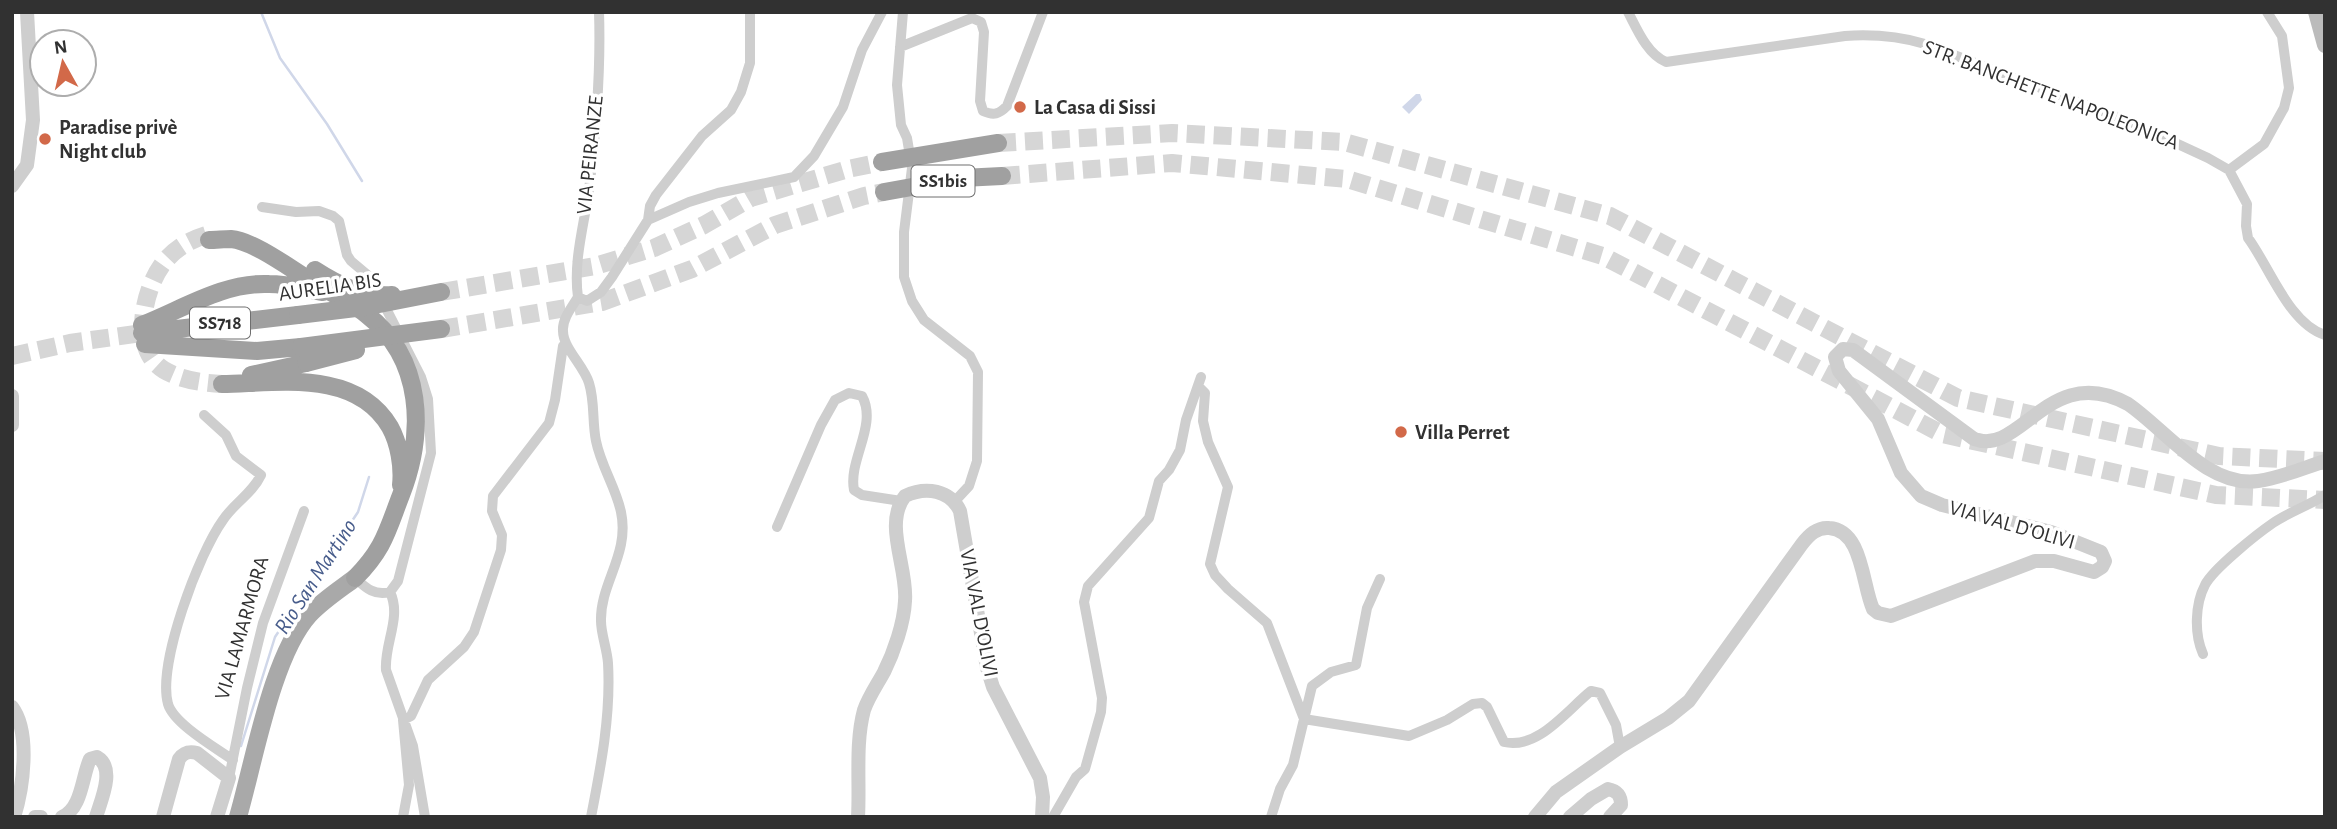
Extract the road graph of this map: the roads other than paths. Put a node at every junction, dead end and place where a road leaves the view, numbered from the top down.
1 (27, 12) edge
2 (599, 12) edge
3 (750, 12) edge
4 (882, 12) edge
5 (903, 12) edge
6 (1043, 12) edge
7 (1628, 12) edge
8 (2267, 12) edge
9 (2316, 12) edge
10 (2325, 45) edge
11 (900, 47) junction
12 (998, 144) tunnel mouth
13 (882, 162) tunnel mouth
14 (2229, 170) junction
15 (1002, 176) tunnel mouth
16 (12, 186) edge
17 (884, 192) tunnel mouth
18 (262, 207) dead end
19 (648, 220) junction
20 (336, 295) junction
21 (578, 297) junction
22 (441, 329) tunnel mouth
23 (143, 334) junction
24 (2325, 335) edge
25 (566, 343) junction
26 (303, 355) junction
27 (12, 397) edge
28 (204, 415) dead end
29 (12, 425) edge
30 (2325, 461) edge
31 (2325, 495) edge
32 (400, 499) junction
33 (901, 501) junction
34 (955, 501) junction
35 (303, 511) dead end
36 (777, 527) dead end
37 (355, 578) junction
38 (1381, 579) dead end
39 (390, 592) junction
40 (2203, 654) dead end
41 (12, 707) edge
42 (403, 719) junction
43 (1304, 719) junction
44 (1620, 747) junction
45 (233, 760) junction
46 (229, 778) junction
47 (14, 817) edge
48 (62, 817) edge
49 (96, 817) edge
50 (163, 817) edge
51 (217, 817) edge
52 (238, 817) edge
53 (403, 817) edge
54 (425, 817) edge
55 (592, 817) edge
56 (858, 817) edge
57 (1042, 817) edge
58 (1053, 817) edge
59 (1272, 817) edge
60 (1535, 817) edge
61 (1570, 817) edge
62 (1610, 817) edge

1 - 16 street
2 - 21 street, VIA PEIRANZE
3 - 19 street
4 - 19 street
5 - 11 street
6 - 11 street
7 - 14 street, STR. BANCHETTE NAPOLEONICA
8 - 14 street
9 - 10 main road
11 - 34 street
12 - 13 highway, SS1bis, bridge
14 - 24 street
15 - 17 highway, SS1bis, bridge
18 - 39 street
19 - 21 street
20 - 23 highway
20 - 23 highway, AURELIA BIS / SS718, bridge
20 - 32 highway
21 - 25 street
22 - 26 highway, SS718, bridge
23 - 26 highway, SS718
25 - 42 street
25 - 55 street
26 - 32 highway
27 - 29 street
28 - 45 street
30 - 44 street, VIA VAL D'OLIVI
31 - 40 street
32 - 37 highway
33 - 34 street
33 - 36 street
33 - 56 street
34 - 57 street, VIA VAL D'OLIVI
35 - 45 street, VIA LAMARMORA
37 - 39 street
37 - 52 main road
38 - 43 street
39 - 42 street
41 - 47 street
42 - 53 street
42 - 54 street
43 - 44 street
43 - 58 street
43 - 59 street
44 - 60 street, VIA VAL D'OLIVI
45 - 46 street, VIA LAMARMORA
46 - 50 street
46 - 51 street
48 - 49 street
61 - 62 street

